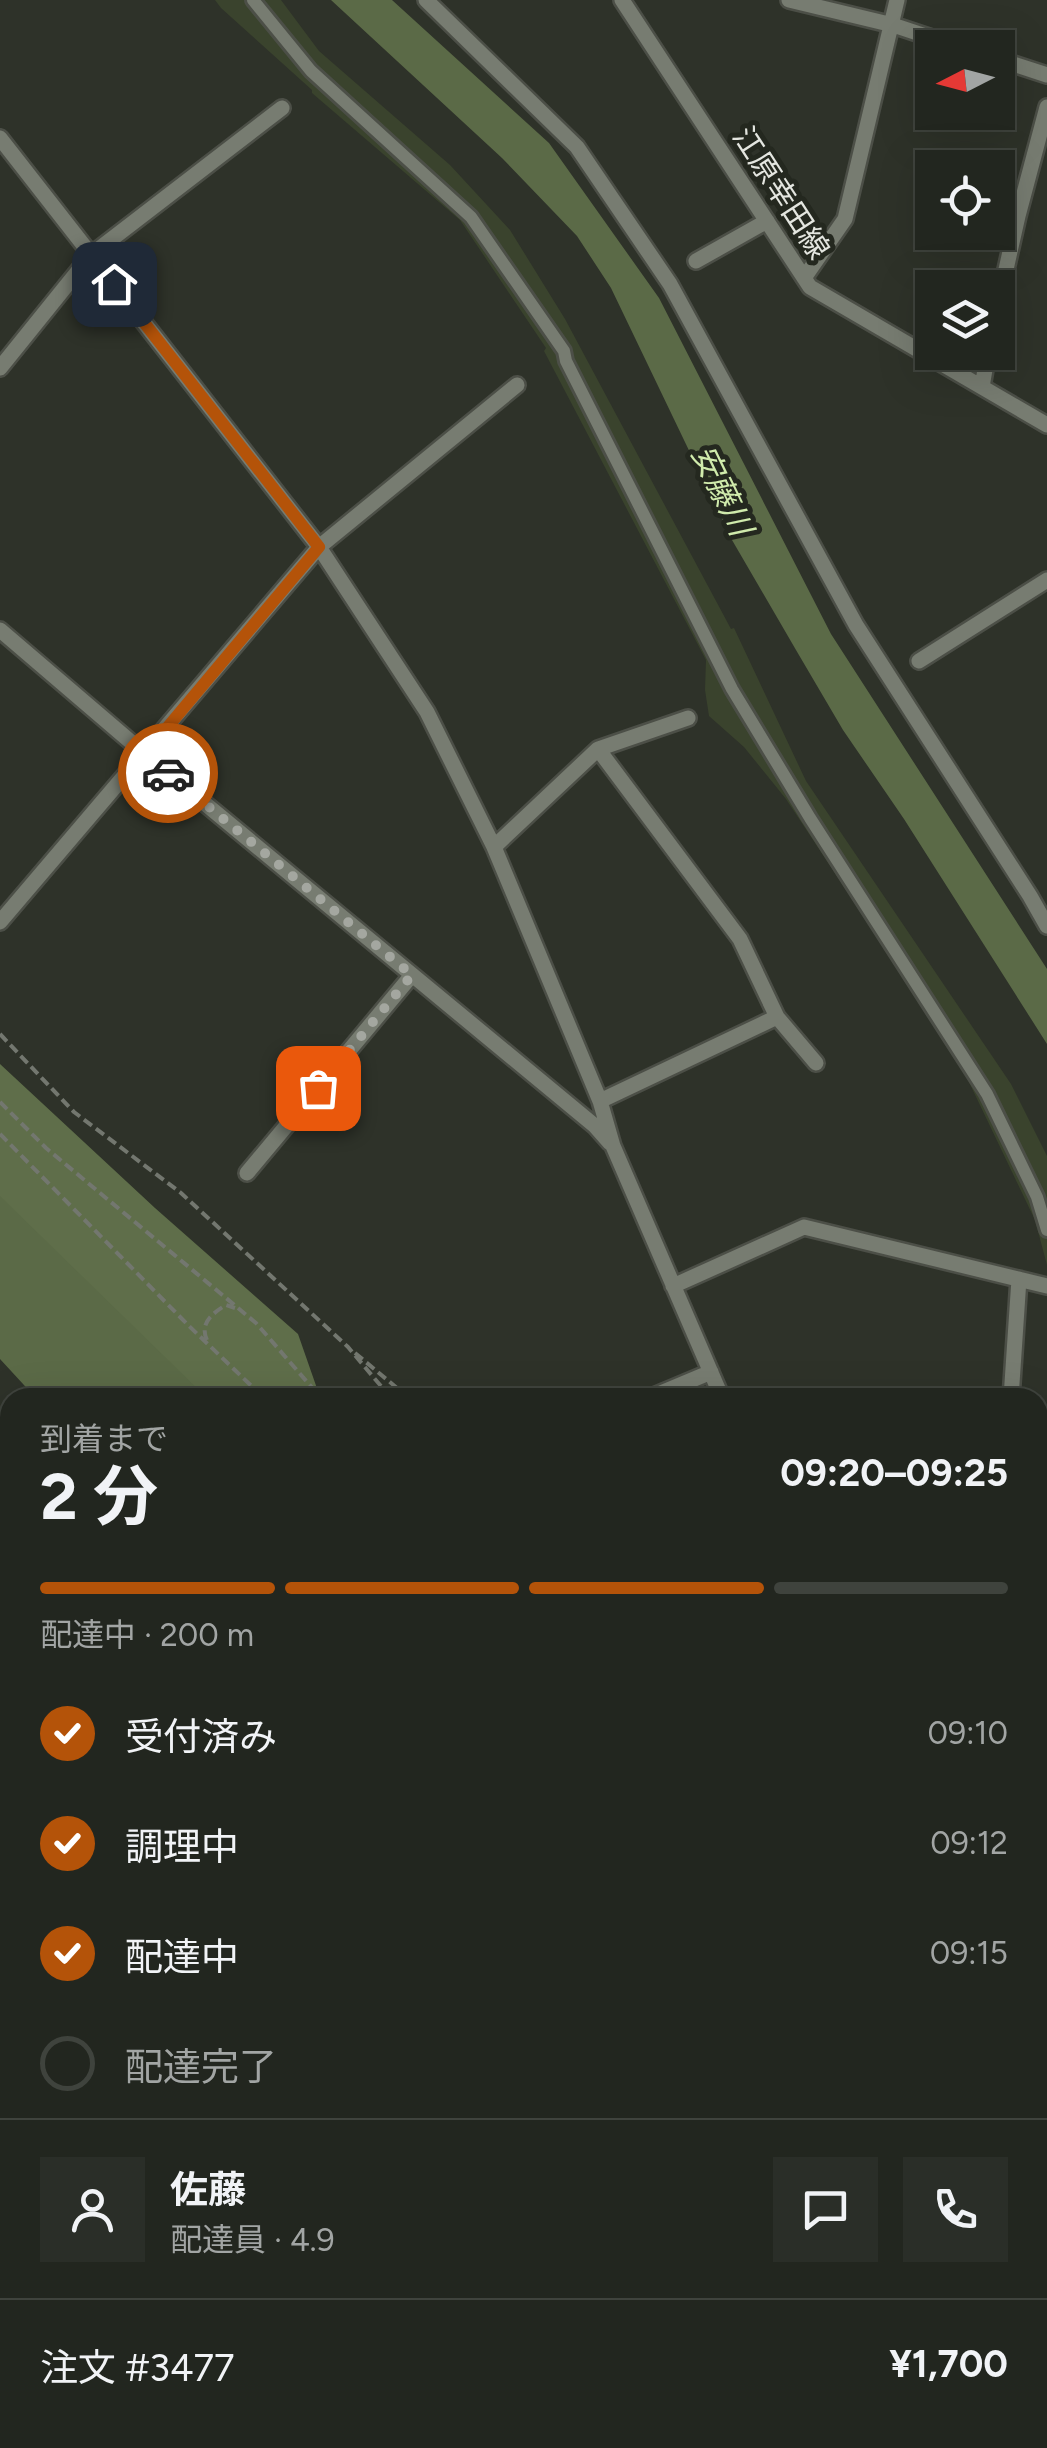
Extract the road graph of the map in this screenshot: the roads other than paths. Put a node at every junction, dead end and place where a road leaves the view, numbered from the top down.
1 (253, 0) edge
2 (426, 0) edge
3 (622, 0) edge
4 (789, 0) edge
5 (897, 0) edge
6 (893, 25) junction
7 (915, 32) edge
8 (1015, 65) edge
9 (1047, 75) edge
10 (1047, 107) edge
11 (282, 108) dead end
12 (0, 138) edge
13 (768, 222) junction
14 (91, 255) junction
15 (696, 261) dead end
16 (1006, 270) edge
17 (804, 278) junction
18 (0, 368) edge
19 (985, 370) edge
20 (517, 385) dead end
21 (982, 387) junction
22 (1047, 424) edge
23 (319, 547) junction
24 (1047, 580) edge
25 (0, 630) edge
26 (920, 661) dead end
27 (688, 718) dead end
28 (598, 749) junction
29 (145, 754) junction
30 (494, 846) junction
31 (0, 922) edge
32 (1047, 926) edge
33 (412, 975) junction
34 (777, 1017) junction
35 (816, 1063) dead end
36 (600, 1101) junction
37 (613, 1146) junction
38 (247, 1174) dead end
39 (1047, 1230) edge
40 (1019, 1279) junction
41 (673, 1286) junction
42 (1047, 1286) edge
43 (711, 1372) junction
44 (672, 1388) edge
45 (718, 1388) edge
46 (1012, 1388) edge

1 - 39 street
2 - 32 street
3 - 13 street, 江原幸田線
4 - 6 street
5 - 6 street
6 - 7 street
6 - 17 street
8 - 9 street
10 - 16 street
11 - 14 street
12 - 14 street
13 - 15 street
13 - 17 street, 江原幸田線
14 - 18 street
14 - 23 street
17 - 21 street, 江原幸田線
19 - 21 street
20 - 23 street
21 - 22 street, 江原幸田線
23 - 29 street
23 - 30 street
24 - 26 street
25 - 29 street
27 - 28 street
28 - 30 street
28 - 34 street
29 - 31 street
29 - 33 street
30 - 36 street
33 - 37 street
33 - 38 street
34 - 35 street
34 - 36 street
36 - 37 street
37 - 41 street
40 - 41 street
40 - 42 street
40 - 46 street
41 - 43 street
43 - 44 street
43 - 45 street

